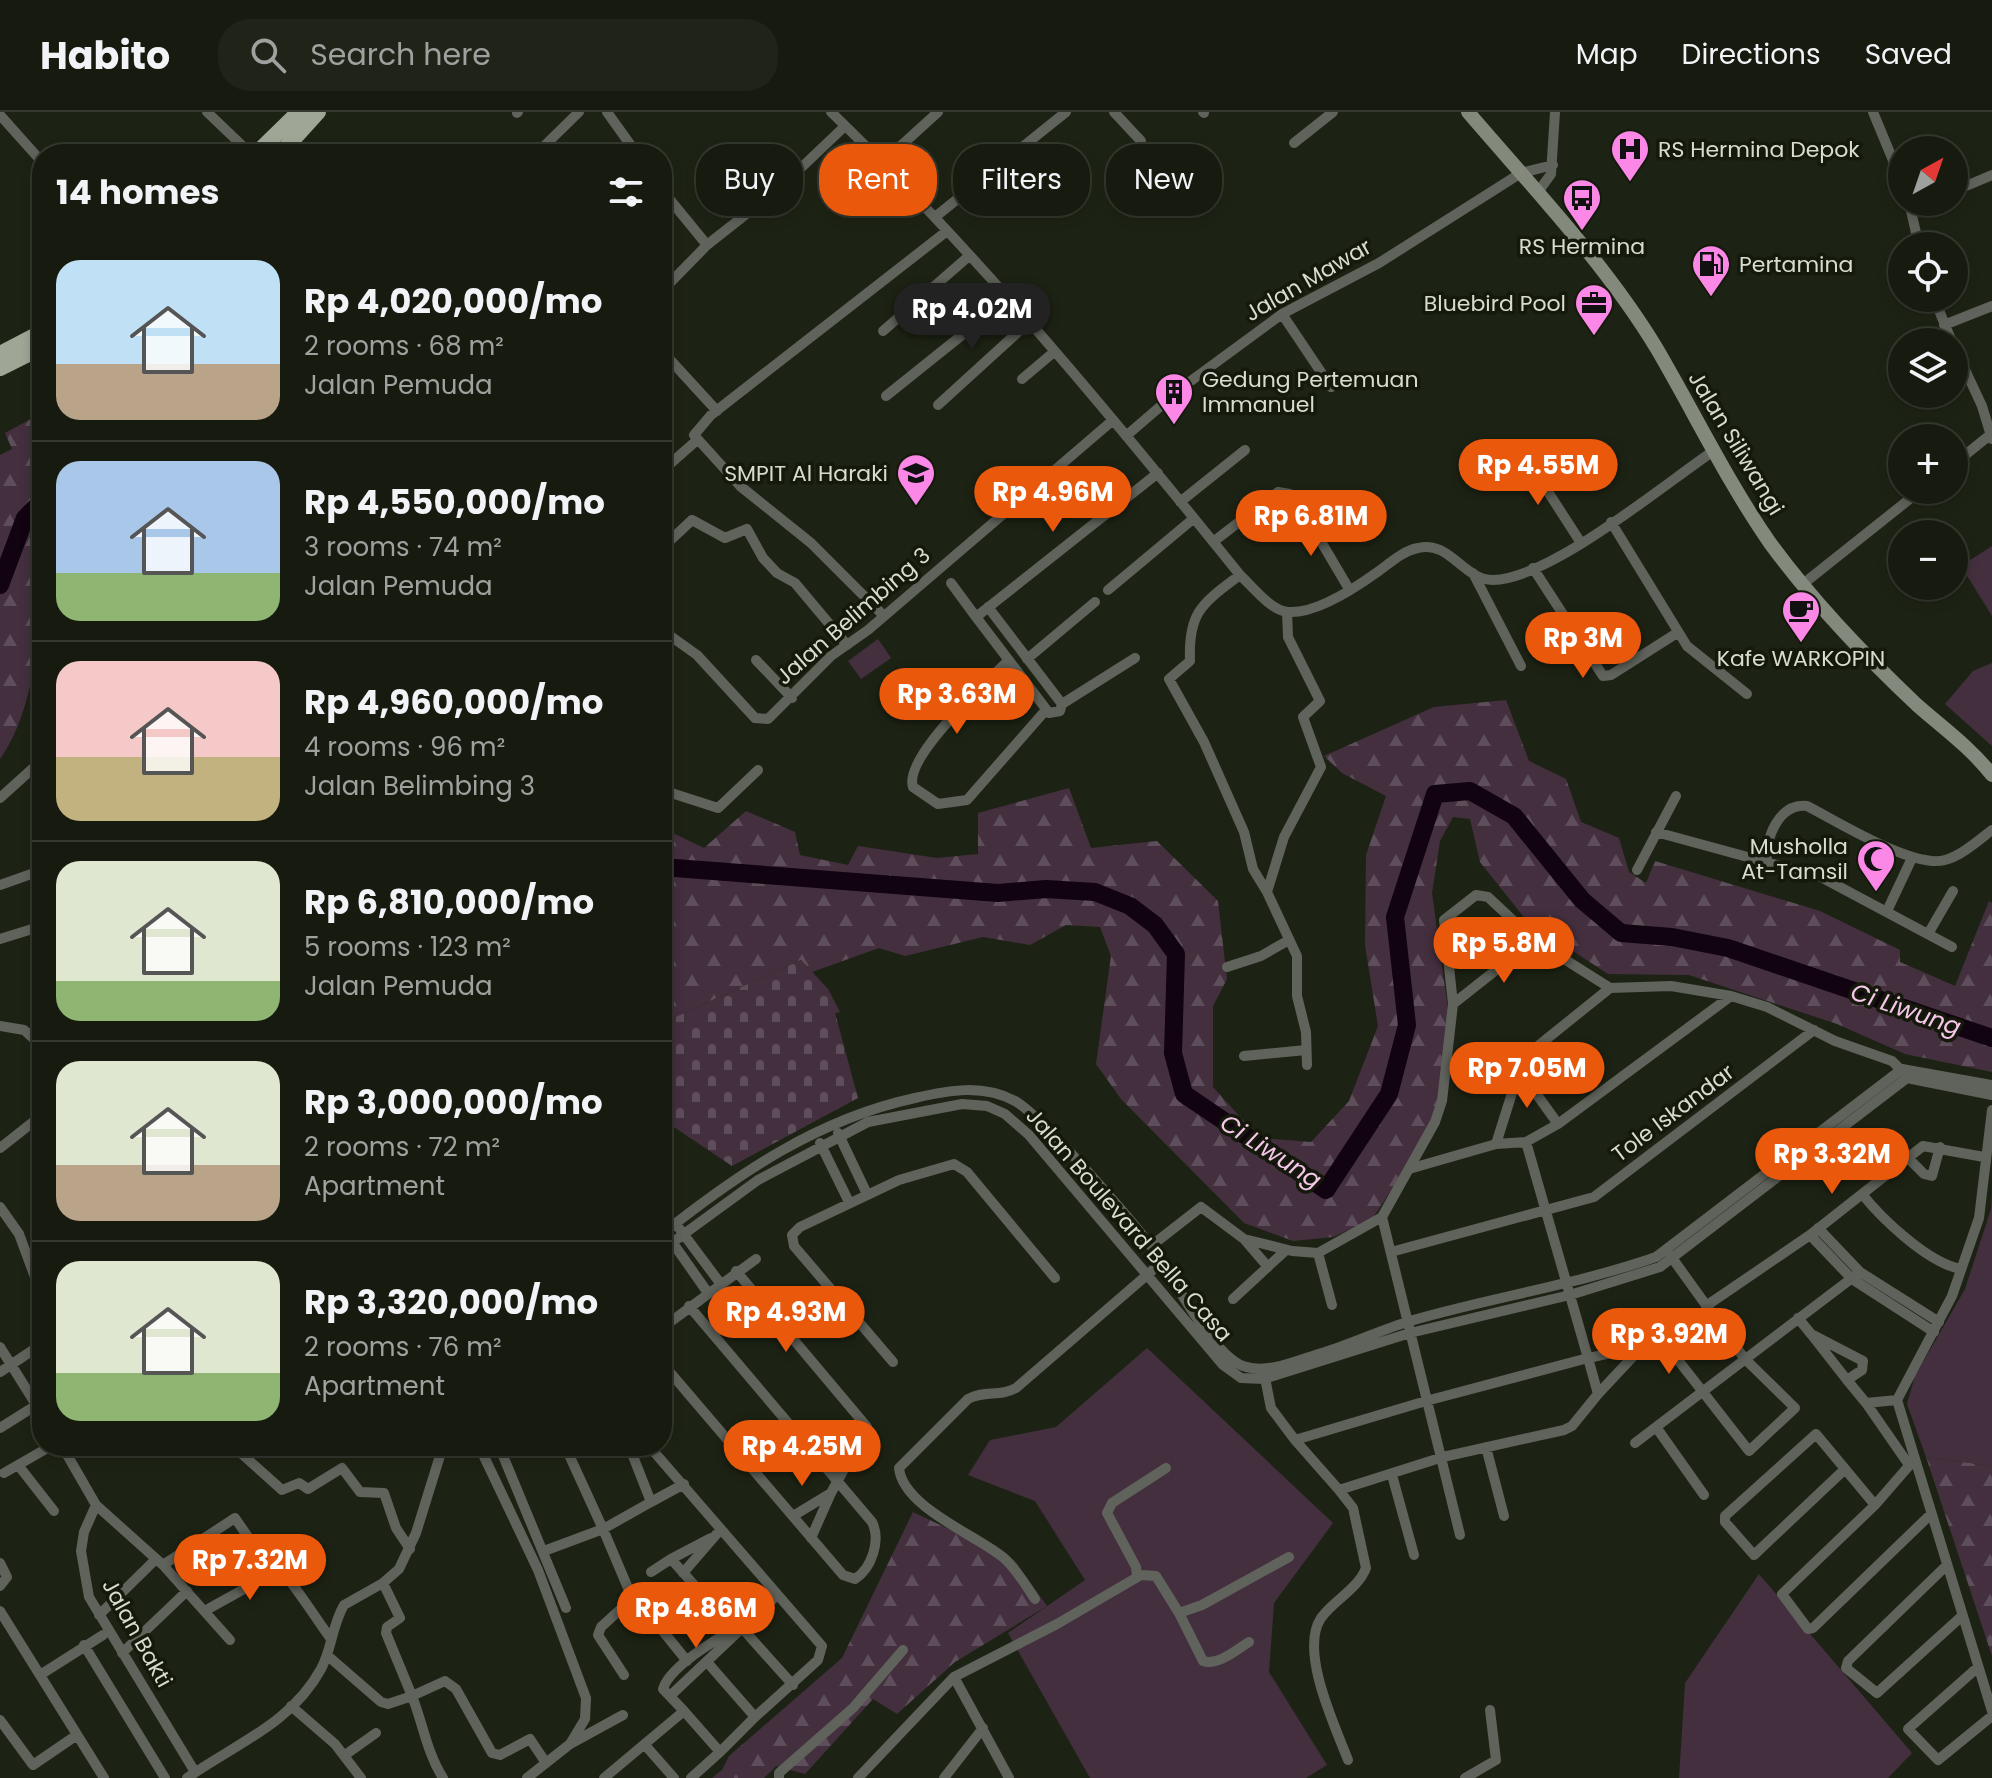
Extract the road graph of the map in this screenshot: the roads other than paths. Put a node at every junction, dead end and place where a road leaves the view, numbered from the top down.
1 (207, 112) edge
2 (299, 112) edge
3 (318, 112) edge
4 (579, 112) edge
5 (607, 112) edge
6 (831, 112) edge
7 (938, 112) edge
8 (1066, 112) edge
9 (1114, 112) edge
10 (1333, 112) edge
11 (1468, 112) edge
12 (1555, 112) edge
13 (1873, 112) edge
14 (3, 118) edge
15 (845, 126) junction
16 (1141, 141) dead end
17 (1294, 143) dead end
18 (243, 144) edge
19 (265, 144) edge
20 (289, 144) edge
21 (546, 144) edge
22 (630, 144) edge
23 (863, 144) edge
24 (903, 144) edge
25 (1888, 148) edge
26 (32, 151) edge
27 (1553, 165) junction
28 (1521, 173) junction
29 (1992, 175) edge
30 (1968, 185) edge
31 (1538, 192) junction
32 (672, 202) edge
33 (935, 217) joint
34 (947, 231) junction
35 (707, 245) junction
36 (969, 256) junction
37 (672, 281) edge
38 (1007, 299) junction
39 (1992, 306) edge
40 (1939, 312) edge
41 (1282, 314) junction
42 (1028, 323) junction
43 (1944, 325) junction
44 (1945, 328) edge
45 (883, 331) dead end
46 (32, 337) edge
47 (32, 352) edge
48 (1054, 352) junction
49 (0, 354) edge
50 (672, 362) edge
51 (0, 368) edge
52 (1968, 376) edge
53 (1022, 379) dead end
54 (1331, 387) dead end
55 (886, 396) dead end
56 (938, 405) dead end
57 (717, 411) junction
58 (1112, 421) junction
59 (1126, 436) junction
60 (1991, 437) edge
61 (696, 441) junction
62 (1245, 450) dead end
63 (1712, 452) junction
64 (1523, 453) dead end
65 (1968, 454) edge
66 (672, 462) edge
67 (1158, 473) junction
68 (1290, 494) dead end
69 (1180, 502) junction
70 (1903, 504) edge
71 (1303, 511) dead end
72 (1193, 519) junction
73 (1611, 522) junction
74 (672, 539) edge
75 (1213, 542) junction
76 (1581, 543) junction
77 (1533, 568) junction
78 (1473, 573) junction
79 (1240, 575) junction
80 (951, 583) dead end
81 (1803, 584) junction
82 (1349, 589) junction
83 (1108, 590) dead end
84 (1095, 602) dead end
85 (988, 607) junction
86 (1287, 612) junction
87 (884, 616) junction
88 (976, 617) junction
89 (1677, 633) junction
90 (672, 637) edge
91 (847, 645) junction
92 (1135, 658) dead end
93 (1027, 659) junction
94 (756, 660) dead end
95 (1008, 661) junction
96 (1521, 666) dead end
97 (1747, 694) dead end
98 (792, 698) junction
99 (1062, 704) junction
100 (1045, 711) junction
101 (32, 769) edge
102 (758, 770) dead end
103 (1992, 775) edge
104 (672, 793) edge
105 (1676, 796) dead end
106 (0, 798) edge
107 (1992, 830) edge
108 (1656, 832) junction
109 (1912, 858) junction
110 (1767, 862) junction
111 (1637, 870) dead end
112 (32, 874) edge
113 (0, 885) edge
114 (1953, 891) dead end
115 (1267, 892) junction
116 (1887, 911) junction
117 (32, 929) edge
118 (1928, 934) junction
119 (0, 939) edge
120 (1289, 940) junction
121 (1534, 940) junction
122 (1952, 947) dead end
123 (1227, 967) dead end
124 (1610, 988) junction
125 (1731, 996) junction
126 (1453, 1004) junction
127 (0, 1026) edge
128 (1814, 1030) junction
129 (32, 1037) edge
130 (1306, 1050) junction
131 (1244, 1056) dead end
132 (1307, 1065) dead end
133 (1904, 1074) junction
134 (1517, 1076) junction
135 (1992, 1085) edge
136 (1992, 1095) edge
137 (1992, 1110) edge
138 (32, 1123) edge
139 (833, 1124) junction
140 (1558, 1124) junction
141 (815, 1133) junction
142 (839, 1137) junction
143 (1526, 1142) junction
144 (1496, 1144) junction
145 (822, 1146) junction
146 (1940, 1147) junction
147 (0, 1148) edge
148 (1984, 1157) junction
149 (1908, 1158) junction
150 (1409, 1169) junction
151 (867, 1194) junction
152 (1862, 1194) junction
153 (849, 1202) junction
154 (0, 1207) edge
155 (1547, 1210) junction
156 (1382, 1217) junction
157 (675, 1223) junction
158 (672, 1226) edge
159 (1814, 1232) junction
160 (683, 1233) junction
161 (1244, 1239) junction
162 (673, 1241) joint
163 (1151, 1246) junction
164 (1286, 1250) junction
165 (1391, 1252) junction
166 (1318, 1253) junction
167 (1669, 1254) junction
168 (756, 1259) dead end
169 (1162, 1262) junction
170 (1268, 1267) junction
171 (32, 1269) edge
172 (1961, 1269) junction
173 (736, 1271) junction
174 (1149, 1274) junction
175 (1856, 1275) junction
176 (1055, 1278) dead end
177 (720, 1283) junction
178 (1567, 1283) junction
179 (708, 1293) junction
180 (1570, 1295) junction
181 (1233, 1299) dead end
182 (1332, 1305) dead end
183 (689, 1306) junction
184 (1706, 1306) junction
185 (1798, 1318) junction
186 (672, 1320) edge
187 (1409, 1327) junction
188 (1936, 1327) junction
189 (1811, 1334) junction
190 (0, 1347) edge
191 (1641, 1348) junction
192 (32, 1351) edge
193 (1588, 1358) junction
194 (1744, 1358) junction
195 (893, 1362) dead end
196 (5, 1369) edge
197 (672, 1375) edge
198 (1264, 1375) junction
199 (1847, 1380) junction
200 (1703, 1391) junction
201 (1598, 1394) junction
202 (1897, 1400) junction
203 (1426, 1401) junction
204 (32, 1402) edge
205 (1866, 1403) junction
206 (32, 1413) edge
207 (1656, 1427) junction
208 (0, 1428) edge
209 (1295, 1440) junction
210 (1635, 1443) dead end
211 (1486, 1447) junction
212 (34, 1456) edge
213 (68, 1456) edge
214 (244, 1456) edge
215 (440, 1456) edge
216 (484, 1456) edge
217 (503, 1456) edge
218 (570, 1456) edge
219 (633, 1456) edge
220 (658, 1456) edge
221 (1443, 1457) junction
222 (1912, 1462) junction
223 (18, 1465) junction
224 (1166, 1468) dead end
225 (1844, 1470) junction
226 (4, 1473) dead end
227 (1392, 1475) junction
228 (684, 1484) junction
229 (834, 1488) junction
230 (1339, 1490) junction
231 (1704, 1495) dead end
232 (651, 1502) junction
233 (96, 1505) junction
234 (1875, 1505) junction
235 (54, 1511) dead end
236 (1930, 1515) junction
237 (793, 1516) junction
238 (1504, 1516) dead end
239 (603, 1529) junction
240 (721, 1529) junction
241 (1460, 1535) dead end
242 (711, 1538) junction
243 (811, 1538) junction
244 (410, 1549) junction
245 (544, 1551) junction
246 (1414, 1555) dead end
247 (1289, 1557) dead end
248 (671, 1559) junction
249 (159, 1562) junction
250 (0, 1563) edge
251 (1946, 1566) junction
252 (271, 1570) junction
253 (651, 1572) dead end
254 (683, 1573) junction
255 (1137, 1576) junction
256 (383, 1583) junction
257 (0, 1586) edge
258 (187, 1591) junction
259 (776, 1596) junction
260 (634, 1597) junction
261 (1035, 1599) dead end
262 (566, 1608) dead end
263 (0, 1611) edge
264 (205, 1611) junction
265 (1179, 1613) junction
266 (99, 1615) junction
267 (1962, 1616) junction
268 (739, 1630) junction
269 (103, 1635) dead end
270 (331, 1639) junction
271 (230, 1640) dead end
272 (1249, 1642) dead end
273 (84, 1645) junction
274 (903, 1650) dead end
275 (122, 1653) junction
276 (328, 1656) junction
277 (687, 1661) junction
278 (707, 1662) junction
279 (1977, 1668) junction
280 (40, 1675) junction
281 (624, 1675) dead end
282 (954, 1677) junction
283 (793, 1685) junction
284 (412, 1696) junction
285 (670, 1696) junction
286 (291, 1706) junction
287 (1490, 1710) dead end
288 (684, 1711) junction
289 (1992, 1714) edge
290 (623, 1715) dead end
291 (755, 1717) junction
292 (0, 1720) edge
293 (983, 1728) junction
294 (376, 1733) dead end
295 (77, 1735) junction
296 (570, 1744) junction
297 (645, 1745) junction
298 (720, 1752) junction
299 (345, 1755) junction
300 (1348, 1760) dead end
301 (546, 1763) junction
302 (191, 1775) edge
303 (606, 1777) edge
304 (945, 1777) edge
305 (104, 1778) edge
306 (165, 1778) edge
307 (361, 1778) edge
308 (443, 1778) edge
309 (527, 1778) edge
310 (674, 1778) edge
311 (691, 1778) edge
312 (779, 1778) edge
313 (858, 1778) edge
314 (1009, 1778) edge
315 (1465, 1778) edge

1 - 18 street
2 - 19 main road
3 - 20 main road
4 - 21 street
5 - 22 street
6 - 15 street
7 - 24 street
8 - 33 street
9 - 16 street
10 - 17 street
11 - 28 main road, Jalan Siliwangi
12 - 27 street
13 - 25 street
14 - 26 street
15 - 23 street
15 - 35 street
27 - 28 street, Jalan Mawar
27 - 31 street
28 - 31 main road, Jalan Siliwangi
28 - 41 street, Jalan Mawar
29 - 30 street
31 - 63 main road, Jalan Siliwangi
32 - 35 street
33 - 34 street
34 - 36 street
34 - 57 street
35 - 37 street
36 - 38 street
36 - 45 street
38 - 42 street
38 - 55 street
39 - 43 street
40 - 43 street
41 - 54 street
41 - 59 street, Jalan Mawar
42 - 48 street
42 - 56 street
43 - 44 street
46 - 49 main road
47 - 51 main road
48 - 53 street
48 - 58 street
50 - 57 street
52 - 60 street
57 - 61 street
58 - 59 street
58 - 87 street, Jalan Belimbing 3
59 - 67 street
60 - 65 street
61 - 66 street
61 - 87 street
62 - 69 street
63 - 73 street
63 - 81 main road, Jalan Siliwangi
64 - 76 street
67 - 69 street
67 - 85 street
68 - 75 street
69 - 72 street
70 - 81 street
71 - 82 street
72 - 75 street
72 - 83 street
73 - 76 street
73 - 89 street
74 - 91 street
75 - 79 street
76 - 77 street
77 - 78 street
77 - 89 street
78 - 82 street
78 - 96 street
79 - 86 street
79 - 115 street
80 - 88 street
81 - 103 main road, Jalan Siliwangi
82 - 86 street
84 - 93 street
85 - 88 street
85 - 93 street
86 - 115 street
87 - 91 street, Jalan Belimbing 3
88 - 95 street
89 - 97 street
90 - 98 street, Jalan Belimbing 3
91 - 98 street, Jalan Belimbing 3
92 - 99 street
93 - 99 street
94 - 98 street
95 - 100 street
95 - 100 street
99 - 100 street
101 - 106 street
102 - 104 street
105 - 108 street
107 - 109 street
108 - 110 street
108 - 111 street
109 - 110 street
109 - 116 street
110 - 116 street
112 - 113 street
114 - 118 street
115 - 120 street
116 - 118 street
117 - 119 street
118 - 122 street
120 - 123 street
120 - 130 street
121 - 124 street
121 - 126 street
121 - 126 street
124 - 125 street
124 - 134 street
125 - 128 street
125 - 140 street
126 - 150 street
127 - 129 street
128 - 133 street
128 - 155 street, Tole Iskandar
130 - 131 street
130 - 132 street
133 - 135 street
133 - 136 street
133 - 167 street
134 - 140 street
134 - 144 street
137 - 148 street
138 - 147 street
139 - 141 street, Jalan Boulevard Bella Casa
139 - 142 street
139 - 163 street, Jalan Boulevard Bella Casa
140 - 143 street
141 - 145 street
141 - 157 street, Jalan Boulevard Bella Casa
142 - 145 street, Jalan Boulevard Bella Casa
142 - 151 street
142 - 174 street, Jalan Boulevard Bella Casa
143 - 144 street
143 - 155 street
144 - 150 street
145 - 153 street
145 - 160 street, Jalan Boulevard Bella Casa
146 - 148 street
146 - 149 street
146 - 149 street
148 - 172 street
149 - 152 street
150 - 156 street
151 - 153 street
151 - 176 street
152 - 159 street
152 - 172 street
153 - 195 street
154 - 171 street
155 - 165 street, Tole Iskandar
155 - 178 street
156 - 165 street
156 - 166 street
157 - 158 street, Jalan Boulevard Bella Casa
157 - 160 street
159 - 175 street
159 - 184 street
160 - 162 street, Jalan Boulevard Bella Casa
160 - 177 street
161 - 163 street
161 - 164 street
161 - 170 street
162 - 179 street
163 - 169 street, Jalan Boulevard Bella Casa
164 - 166 street
164 - 170 street
165 - 187 street
166 - 182 street
167 - 178 street
167 - 180 street
167 - 184 street
168 - 173 street
169 - 174 street
169 - 198 street, Jalan Boulevard Bella Casa
170 - 181 street
172 - 188 street
173 - 177 street
173 - 229 street
174 - 198 street, Jalan Boulevard Bella Casa
174 - 261 street
175 - 185 street
175 - 188 street
177 - 179 street
178 - 180 street
178 - 187 street
179 - 183 street
180 - 187 street
180 - 193 street
183 - 186 street
183 - 229 street
184 - 194 street
185 - 189 street
185 - 194 street
187 - 198 street
187 - 203 street
188 - 202 street
189 - 199 street
189 - 199 street
190 - 196 street
191 - 193 street
191 - 200 street
191 - 201 street
192 - 196 street
193 - 201 street
193 - 203 street
194 - 200 street
194 - 200 street
196 - 204 street
197 - 237 street
198 - 209 street
199 - 205 street
200 - 207 street
201 - 211 street
202 - 205 street
202 - 222 street
203 - 209 street
203 - 221 street
205 - 222 street
206 - 208 street
207 - 210 street
207 - 231 street
209 - 230 street
211 - 221 street
211 - 238 street
212 - 223 street
213 - 233 street
214 - 244 street
215 - 244 street
216 - 296 street
217 - 245 street
218 - 239 street
219 - 232 street
220 - 228 street
221 - 227 street
221 - 241 street
222 - 234 street
222 - 236 street
223 - 226 street
223 - 235 street
224 - 255 street
225 - 225 street
225 - 234 street
227 - 230 street
227 - 246 street
228 - 232 street
228 - 240 street
229 - 237 street
229 - 243 street
229 - 243 street
230 - 300 street
232 - 239 street
233 - 249 street
233 - 266 street, Jalan Bakti
234 - 236 street
236 - 251 street
237 - 243 street
239 - 245 street
239 - 260 street
240 - 242 street
240 - 259 street
242 - 248 street
242 - 254 street
244 - 256 street
245 - 262 street
247 - 265 street
248 - 253 street
248 - 254 street
249 - 252 street
249 - 258 street
249 - 266 street
250 - 257 street
251 - 267 street
251 - 267 street
252 - 264 street
252 - 270 street
254 - 268 street
255 - 265 street
255 - 282 street
256 - 270 street
256 - 284 street
258 - 264 street
258 - 275 street
259 - 268 street
259 - 283 street
260 - 277 street
260 - 281 street
263 - 280 street
264 - 271 street
265 - 272 street
266 - 275 street, Jalan Bakti
267 - 279 street
268 - 277 street
268 - 278 street
268 - 283 street
269 - 273 street
270 - 276 street
273 - 280 street
273 - 306 street
274 - 312 street
275 - 302 street, Jalan Bakti
276 - 284 street
276 - 286 street
277 - 285 street
278 - 285 street
278 - 291 street
279 - 289 street
279 - 289 street
280 - 295 street
282 - 293 street
282 - 313 street
283 - 291 street
284 - 301 street
284 - 308 street
285 - 288 street
286 - 299 street
286 - 302 street
287 - 315 street
288 - 297 street
288 - 298 street
290 - 296 street
291 - 298 street
292 - 295 street
293 - 304 street
293 - 314 street
294 - 299 street
295 - 305 street
296 - 301 street
297 - 303 street
297 - 310 street
298 - 311 street
299 - 307 street
301 - 309 street

